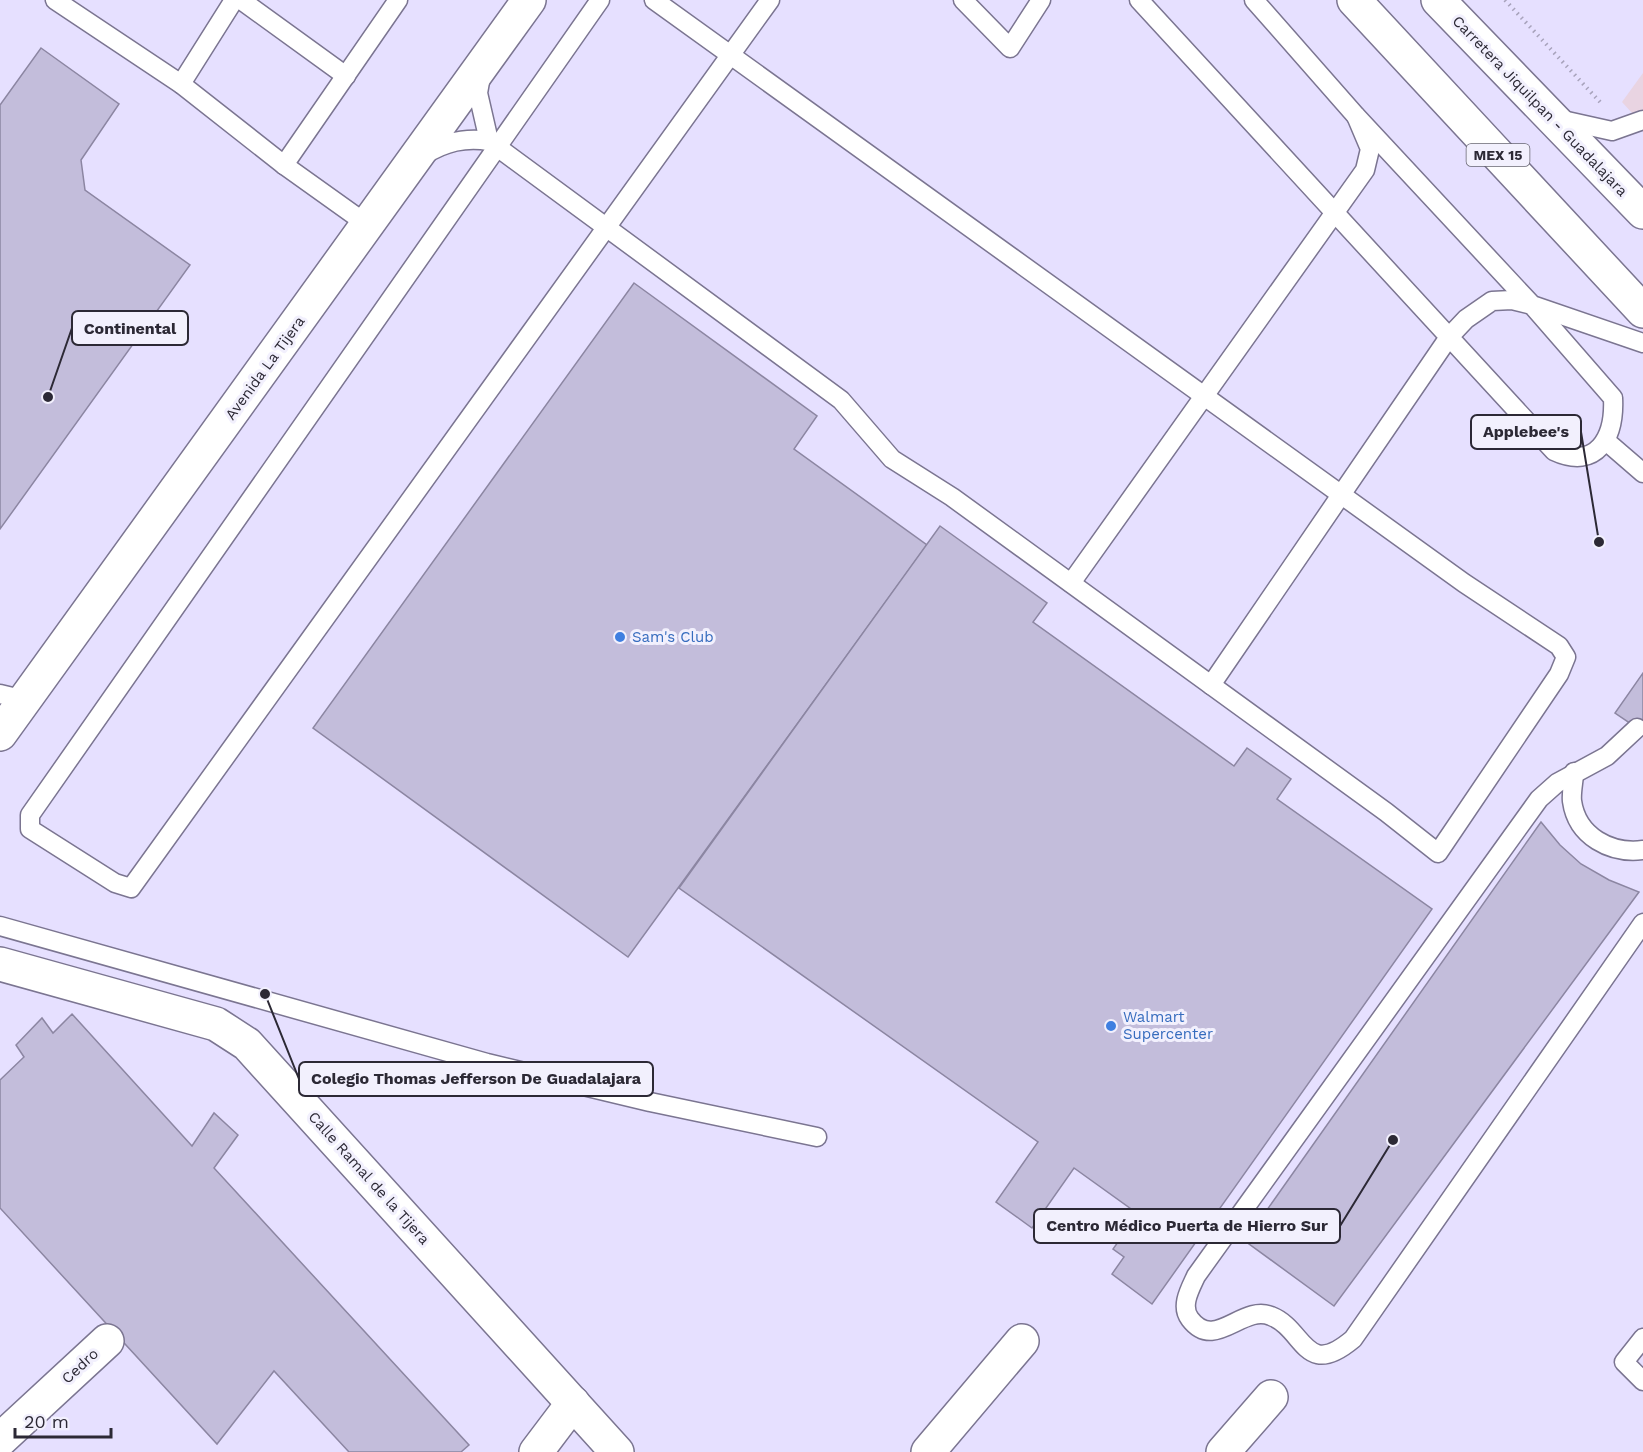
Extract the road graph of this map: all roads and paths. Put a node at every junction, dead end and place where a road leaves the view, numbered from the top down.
1 (54, 0) edge
2 (234, 0) edge
3 (241, 0) edge
4 (398, 0) edge
5 (529, 0) edge
6 (600, 0) edge
7 (654, 0) edge
8 (770, 0) edge
9 (963, 0) edge
10 (1041, 0) edge
11 (1139, 0) edge
12 (1254, 0) edge
13 (1353, 0) edge
14 (1438, 0) edge
15 (1505, 0) edge
16 (730, 56) junction
17 (484, 63) junction
18 (346, 76) junction
19 (181, 84) junction
20 (1356, 116) junction
21 (1551, 117) junction
22 (1643, 120) edge
23 (1623, 127) junction
24 (493, 143) junction
25 (414, 161) junction
26 (284, 165) junction
27 (1637, 201) edge
28 (1335, 213) junction
29 (368, 225) junction
30 (606, 227) junction
31 (1532, 305) junction
32 (1643, 311) edge
33 (1449, 337) junction
34 (1643, 343) edge
35 (1204, 396) junction
36 (1606, 441) junction
37 (1643, 473) edge
38 (1341, 495) junction
39 (1071, 583) junction
40 (1211, 685) junction
41 (12, 697) edge
42 (1637, 728) dead end
43 (0, 734) edge
44 (1574, 772) junction
45 (1643, 850) edge
46 (1643, 923) edge
47 (0, 926) edge
48 (0, 964) edge
49 (817, 1137) dead end
50 (1643, 1338) edge
51 (107, 1341) dead end
52 (1022, 1341) dead end
53 (1643, 1381) edge
54 (1271, 1397) dead end
55 (573, 1403) junction
56 (0, 1440) edge
57 (536, 1452) edge
58 (618, 1452) edge
59 (928, 1452) edge
60 (1223, 1452) edge

1 - 19 lane
2 - 19 lane
3 - 18 lane
4 - 18 lane
5 - 17 main road, Avenida La Tijera
6 - 24 lane
7 - 16 lane
8 - 16 lane
9 - 10 lane
11 - 28 lane
12 - 20 lane
13 - 32 main road, MEX 15
14 - 21 main road, Carretera Jiquilpan - Guadalajara
15 - 23 path
16 - 30 lane
16 - 35 lane
17 - 24 lane
17 - 25 main road, Avenida La Tijera
18 - 26 lane
19 - 26 lane
20 - 28 lane
20 - 31 lane
21 - 23 lane
21 - 27 main road, Carretera Jiquilpan - Guadalajara
22 - 23 lane
24 - 25 lane
24 - 30 lane
24 - 30 lane
25 - 29 main road, Avenida La Tijera
26 - 29 lane
28 - 33 lane
28 - 35 lane
29 - 41 main road, Avenida La Tijera
30 - 39 lane
31 - 33 lane
31 - 34 lane
31 - 36 lane
33 - 36 lane
33 - 38 lane
35 - 38 lane
35 - 39 lane
36 - 37 lane
38 - 40 lane
38 - 40 lane
39 - 40 lane
41 - 43 main road, Avenida La Tijera
42 - 44 lane
44 - 45 lane
44 - 46 lane
47 - 49 lane
48 - 55 main road, Calle Ramal de la Tijera
50 - 53 lane
51 - 56 main road, Cedro
52 - 59 main road
54 - 60 main road
55 - 57 main road
55 - 58 main road, Calle Ramal de la Tijera

